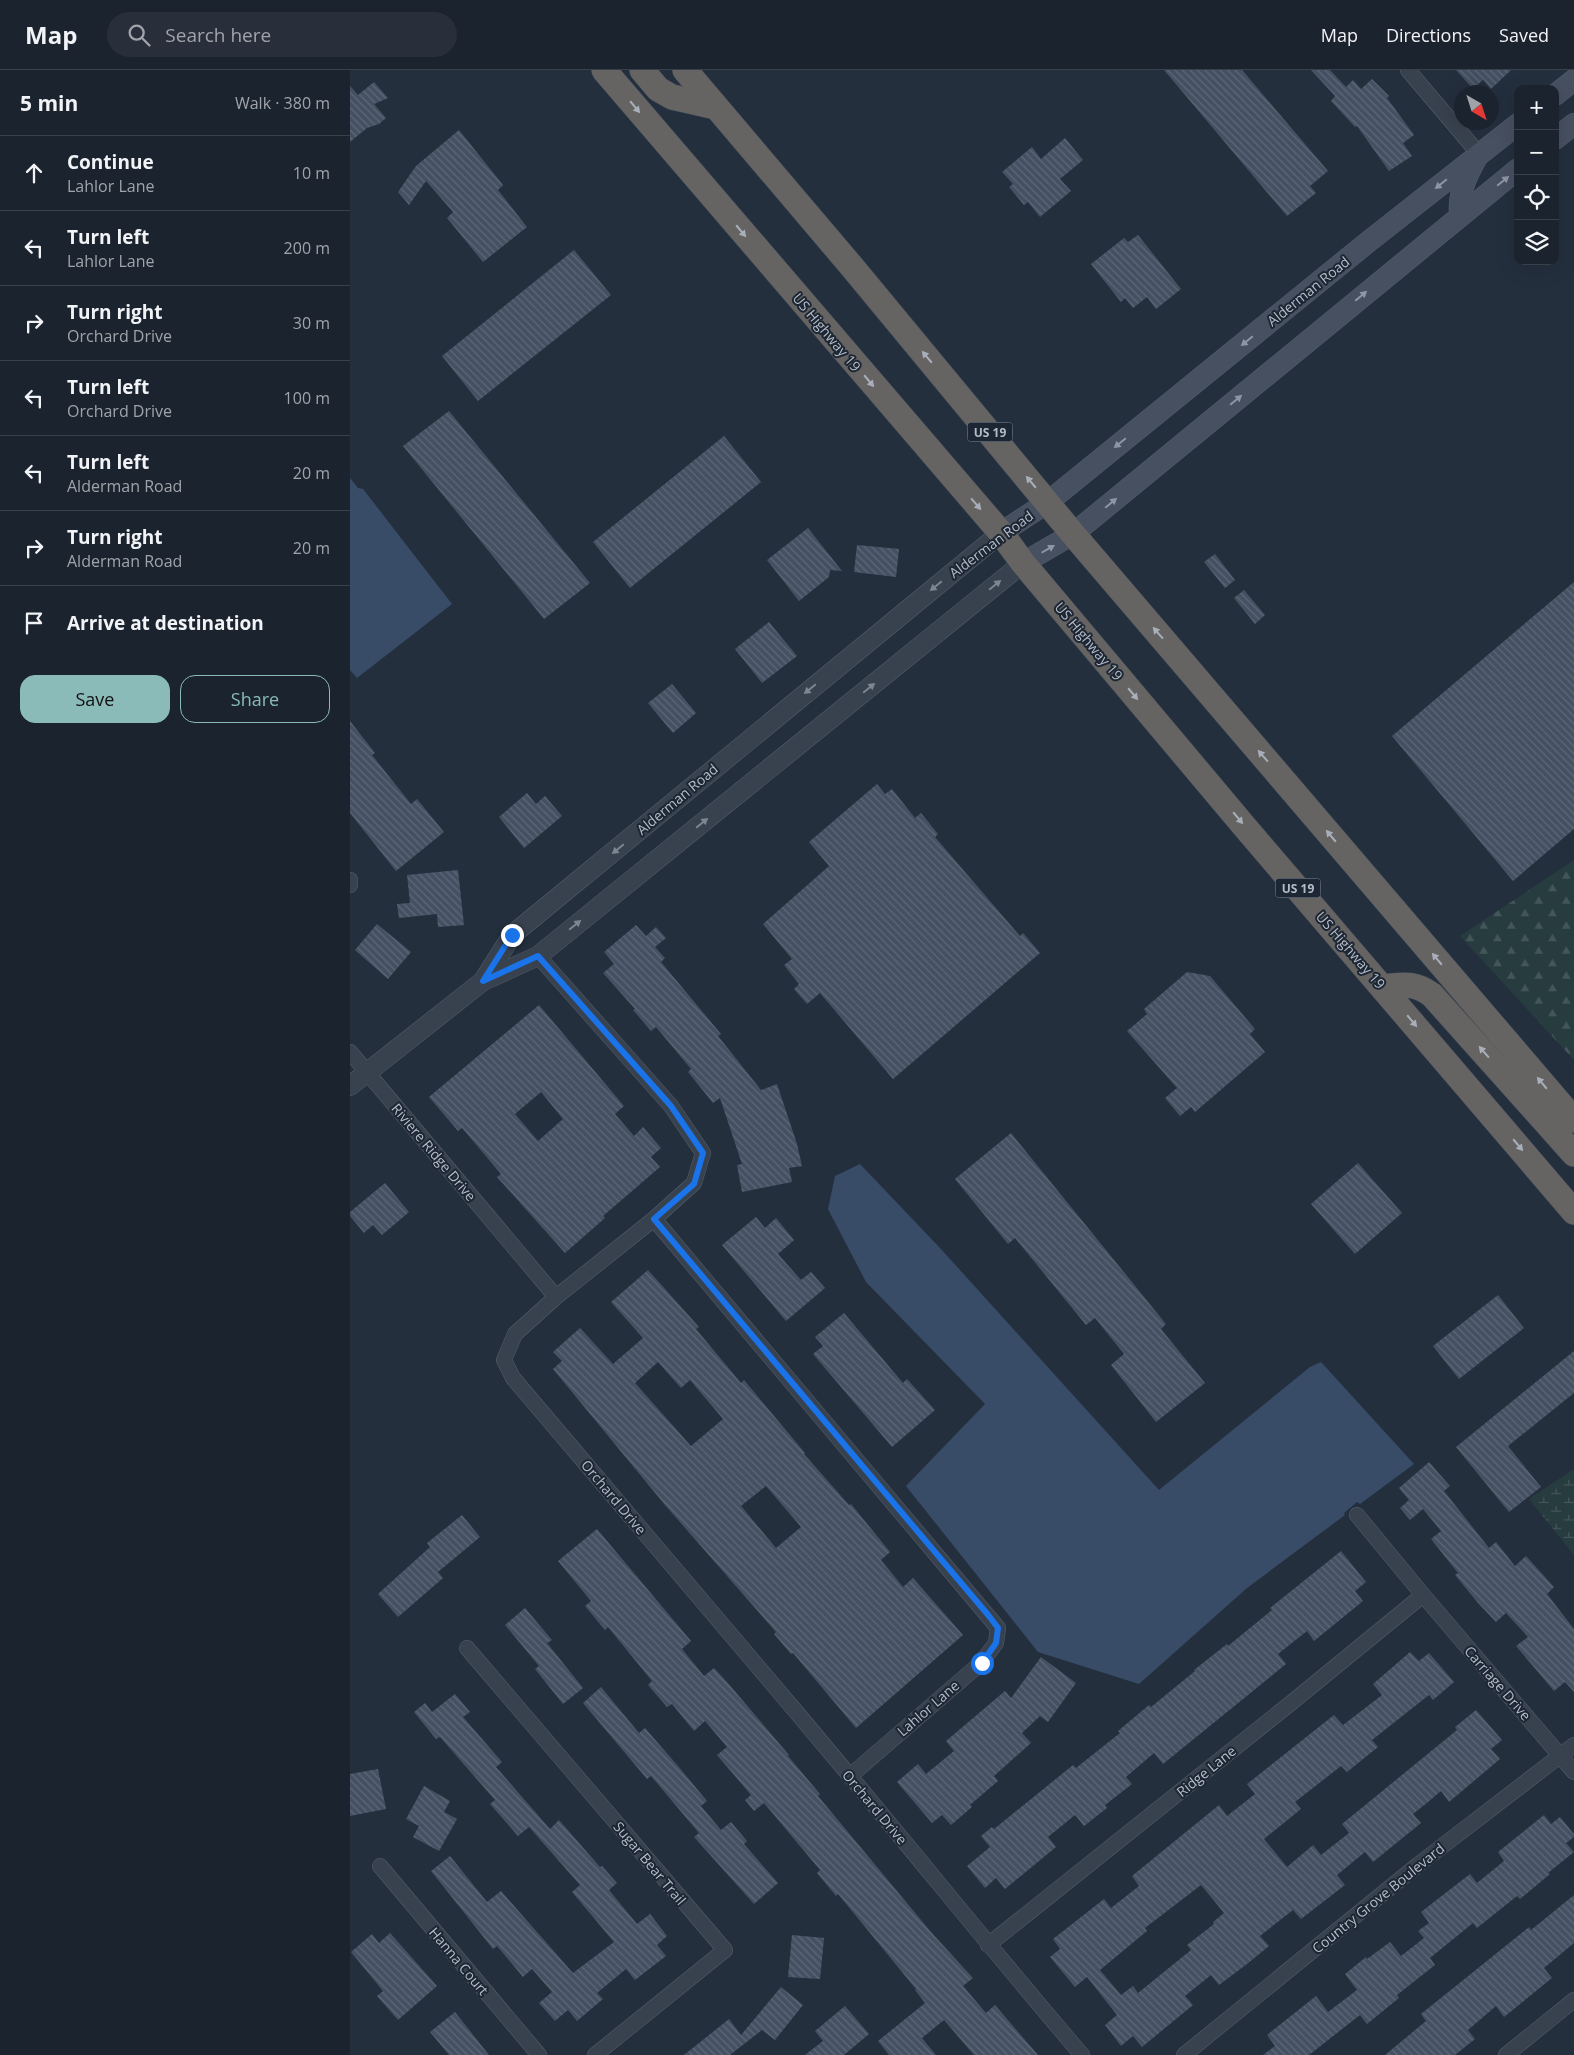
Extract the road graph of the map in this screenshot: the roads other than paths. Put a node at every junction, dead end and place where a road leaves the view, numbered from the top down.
1 (604, 70) edge
2 (642, 70) edge
3 (685, 70) edge
4 (1408, 70) edge
5 (1574, 80) edge
6 (1559, 92) edge
7 (716, 107) junction
8 (1574, 124) edge
9 (1514, 127) edge
10 (1559, 136) edge
11 (1479, 154) junction
12 (1514, 172) edge
13 (1460, 215) junction
14 (1048, 502) junction
15 (1001, 533) junction
16 (1073, 534) junction
17 (1023, 563) junction
18 (350, 880) edge
19 (350, 885) edge
20 (538, 956) junction
21 (483, 981) junction
22 (1383, 987) junction
23 (350, 1052) edge
24 (366, 1072) junction
25 (350, 1086) edge
26 (1574, 1120) edge
27 (1574, 1154) edge
28 (1574, 1212) edge
29 (654, 1219) junction
30 (556, 1298) junction
31 (1357, 1515) dead end
32 (1422, 1595) junction
33 (467, 1648) dead end
34 (1574, 1745) edge
35 (1560, 1756) junction
36 (1574, 1772) edge
37 (850, 1776) junction
38 (380, 1866) dead end
39 (988, 1945) junction
40 (1574, 2000) edge
41 (539, 2055) edge
42 (595, 2055) edge
43 (1082, 2055) edge
44 (1184, 2055) edge
45 (1506, 2055) edge

1 -> 15 highway, US Highway 19 / US 19
2 - 7 highway
3 - 7 highway, US 19
4 - 11 street
5 - 6 main road
14 -> 7 highway, US 19
8 - 10 main road
9 - 11 main road, Alderman Road
11 - 13 main road
11 -> 14 main road, Alderman Road
13 -> 12 main road, Alderman Road
16 -> 13 main road, Alderman Road
14 - 15 main road, Alderman Road
14 - 16 highway, US 19
15 - 17 highway, US Highway 19 / US 19
15 -> 21 street, Alderman Road
17 -> 16 main road, Alderman Road
26 -> 16 highway, US 19
20 -> 17 street, Alderman Road
17 -> 22 highway, US Highway 19 / US 19
18 - 19 street
20 - 21 street, Alderman Road
20 - 29 street, Orchard Drive
21 - 24 street, Alderman Road
27 -> 22 highway
22 -> 28 highway, US Highway 19 / US 19
23 - 24 street, Riviere Ridge Drive
24 - 25 street, Alderman Road
24 - 30 street, Riviere Ridge Drive
29 - 30 street, Orchard Drive
29 - 37 street, Lahlor Lane
30 - 37 street, Orchard Drive
31 - 32 street, Carriage Drive
32 - 35 street, Carriage Drive
32 - 39 street, Ridge Lane
33 - 42 street, Sugar Bear Trail
34 - 35 street, Country Grove Boulevard
35 - 36 street, Carriage Drive
35 - 44 street, Country Grove Boulevard
37 - 39 street, Orchard Drive
38 - 41 street, Hanna Court
39 - 43 street, Orchard Drive
40 - 45 street

